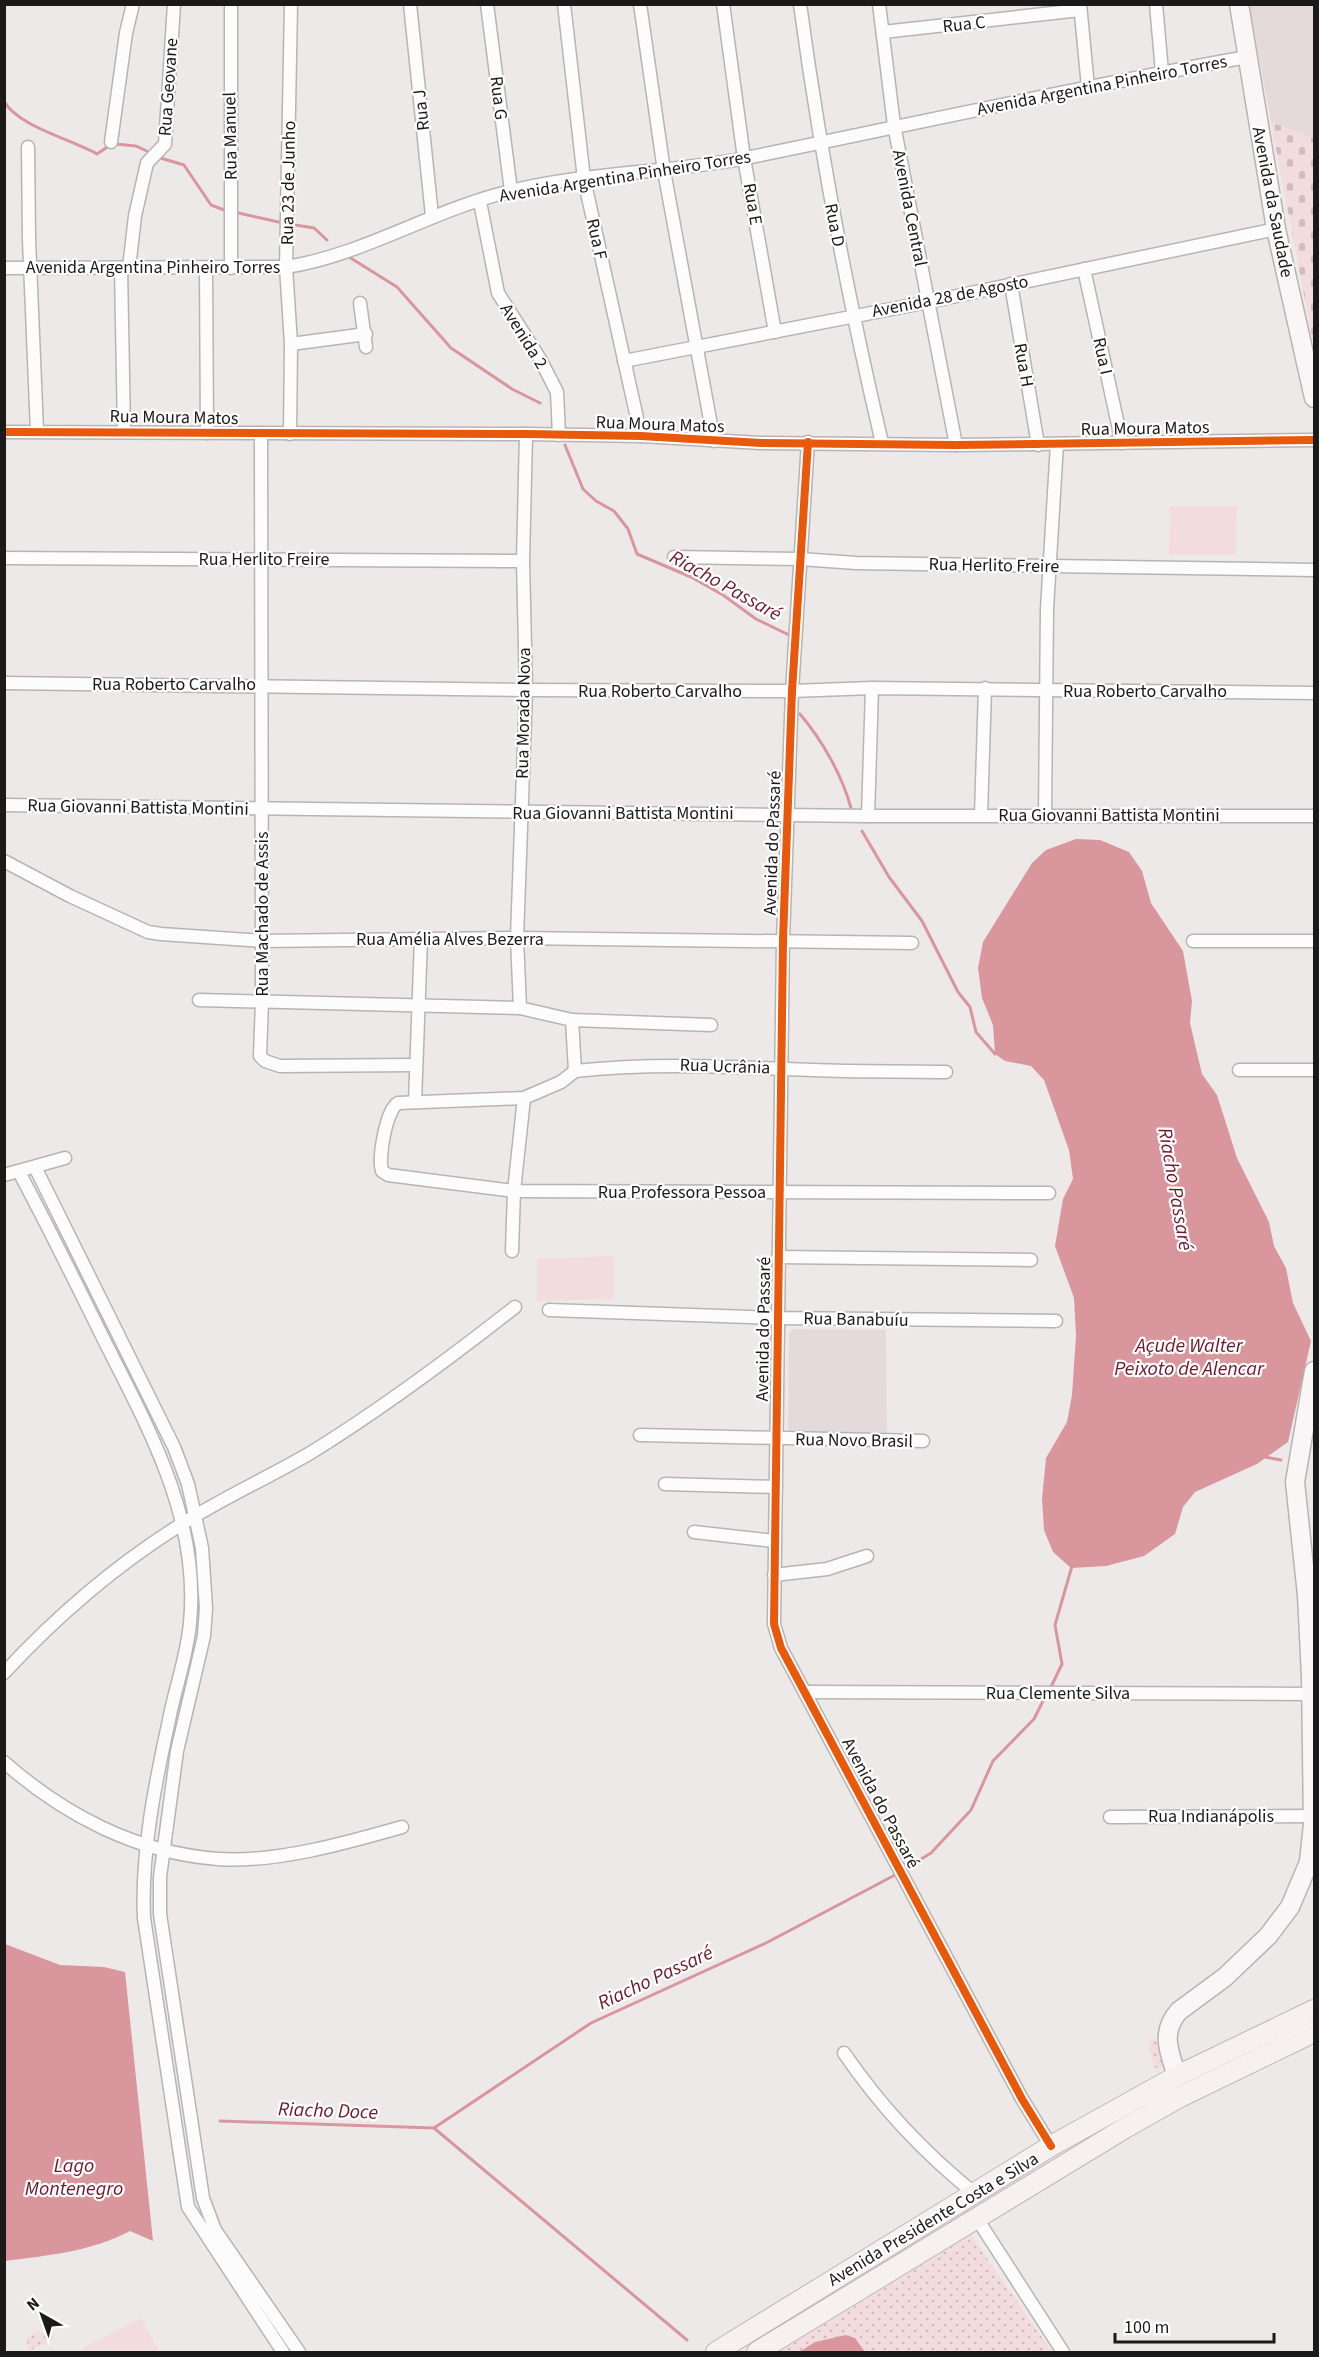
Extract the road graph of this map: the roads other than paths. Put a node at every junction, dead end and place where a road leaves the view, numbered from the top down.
1 (133, 4) edge
2 (174, 4) edge
3 (231, 4) edge
4 (291, 4) edge
5 (410, 4) edge
6 (487, 4) edge
7 (564, 4) edge
8 (640, 4) edge
9 (723, 4) edge
10 (800, 4) edge
11 (879, 4) edge
12 (1156, 4) edge
13 (1239, 4) edge
14 (1080, 7) edge
15 (884, 32) junction
16 (1247, 57) junction
17 (1162, 72) junction
18 (1088, 87) junction
19 (894, 125) junction
20 (111, 142) dead end
21 (819, 142) junction
22 (28, 147) dead end
23 (744, 158) junction
24 (664, 171) junction
25 (584, 180) junction
26 (511, 191) junction
27 (480, 202) junction
28 (432, 216) junction
29 (1276, 229) junction
30 (286, 267) junction
31 (4, 268) edge
32 (30, 268) junction
33 (125, 268) junction
34 (206, 268) junction
35 (231, 268) junction
36 (1084, 269) junction
37 (1011, 284) junction
38 (928, 302) junction
39 (360, 303) dead end
40 (852, 316) junction
41 (776, 332) junction
42 (291, 344) junction
43 (697, 346) junction
44 (624, 361) junction
45 (1314, 398) edge
46 (37, 431) junction
47 (124, 431) junction
48 (4, 432) edge
49 (207, 433) junction
50 (261, 434) junction
51 (290, 434) junction
52 (526, 434) junction
53 (559, 435) junction
54 (641, 436) junction
55 (1314, 440) edge
56 (714, 441) junction
57 (808, 442) junction
58 (882, 443) junction
59 (1122, 443) junction
60 (1057, 444) junction
61 (956, 445) junction
62 (1038, 445) junction
63 (674, 557) dead end
64 (4, 558) edge
65 (261, 558) junction
66 (800, 559) junction
67 (523, 561) junction
68 (1050, 566) junction
69 (1314, 570) edge
70 (4, 683) edge
71 (261, 684) junction
72 (872, 688) junction
73 (985, 688) junction
74 (526, 690) junction
75 (792, 691) junction
76 (1047, 691) junction
77 (1314, 693) edge
78 (4, 805) edge
79 (261, 809) junction
80 (520, 812) junction
81 (787, 813) junction
82 (981, 815) junction
83 (1045, 815) junction
84 (868, 816) junction
85 (1314, 816) edge
86 (4, 861) edge
87 (421, 938) junction
88 (517, 938) junction
89 (783, 940) junction
90 (1314, 940) edge
91 (262, 941) junction
92 (1194, 941) dead end
93 (912, 943) dead end
94 (199, 1000) dead end
95 (262, 1002) junction
96 (418, 1004) junction
97 (520, 1008) junction
98 (572, 1020) junction
99 (711, 1024) dead end
100 (416, 1065) junction
101 (782, 1068) junction
102 (1239, 1070) dead end
103 (1314, 1070) edge
104 (575, 1071) junction
105 (946, 1072) dead end
106 (524, 1098) junction
107 (415, 1102) junction
108 (65, 1158) dead end
109 (35, 1167) junction
110 (19, 1172) junction
111 (4, 1174) edge
112 (514, 1191) junction
113 (781, 1192) junction
114 (1049, 1193) dead end
115 (512, 1251) dead end
116 (778, 1257) junction
117 (1031, 1260) dead end
118 (515, 1307) dead end
119 (549, 1310) dead end
120 (776, 1318) junction
121 (1056, 1321) dead end
122 (1314, 1371) edge
123 (640, 1436) dead end
124 (777, 1439) junction
125 (923, 1441) dead end
126 (665, 1484) dead end
127 (776, 1487) junction
128 (196, 1515) junction
129 (183, 1523) junction
130 (694, 1532) dead end
131 (774, 1540) junction
132 (867, 1556) dead end
133 (774, 1575) junction
134 (4, 1673) edge
135 (805, 1692) junction
136 (1311, 1694) junction
137 (4, 1762) edge
138 (1313, 1816) junction
139 (1110, 1817) dead end
140 (402, 1827) dead end
141 (148, 1846) junction
142 (163, 1850) junction
143 (1312, 2016) edge
144 (1314, 2032) edge
145 (844, 2053) dead end
146 (1170, 2087) junction
147 (1051, 2146) junction
148 (974, 2193) junction
149 (976, 2217) junction
150 (914, 2229) junction
151 (889, 2245) junction
152 (926, 2248) junction
153 (901, 2265) junction
154 (283, 2352) edge
155 (299, 2352) edge
156 (716, 2352) edge
157 (757, 2352) edge
158 (1064, 2352) edge

1 - 20 street
2 - 33 street, Rua Geovane
3 - 35 street, Rua Manuel
4 - 30 street, Rua 23 de Junho
5 - 28 street, Rua J
6 - 26 street, Rua G
7 - 25 street, Rua F
8 - 24 street
9 - 23 street, Rua E
10 - 21 street, Rua D
11 - 15 street, Avenida Central
12 - 17 street
13 - 16 street, Avenida da Saudade
14 - 15 street, Rua C
14 - 18 street
15 - 19 street, Avenida Central
16 - 17 street, Avenida Argentina Pinheiro Torres
16 - 29 street, Avenida da Saudade
17 - 18 street, Avenida Argentina Pinheiro Torres
18 - 19 street, Avenida Argentina Pinheiro Torres
19 - 21 street, Avenida Argentina Pinheiro Torres
19 - 38 street, Avenida Central
21 - 23 street, Avenida Argentina Pinheiro Torres
21 - 40 street, Rua D
22 - 32 street
23 - 24 street, Avenida Argentina Pinheiro Torres
23 - 41 street, Rua E
24 - 25 street, Avenida Argentina Pinheiro Torres
24 - 43 street
25 - 26 street, Avenida Argentina Pinheiro Torres
25 - 44 street, Rua F
26 - 27 street, Avenida Argentina Pinheiro Torres
27 - 28 street, Avenida Argentina Pinheiro Torres
27 - 53 street, Avenida 2
28 - 30 street, Avenida Argentina Pinheiro Torres
29 - 36 street, Avenida 28 de Agosto
29 - 45 street, Avenida da Saudade
30 - 35 street, Avenida Argentina Pinheiro Torres
30 - 42 street, Rua 23 de Junho
31 - 32 street, Avenida Argentina Pinheiro Torres
32 - 33 street, Avenida Argentina Pinheiro Torres
32 - 46 street
33 - 34 street, Avenida Argentina Pinheiro Torres
33 - 47 street, Rua Geovane
34 - 35 street, Avenida Argentina Pinheiro Torres
34 - 49 street
36 - 37 street, Avenida 28 de Agosto
36 - 59 street, Rua I
37 - 38 street, Avenida 28 de Agosto
37 - 62 street, Rua H
38 - 40 street, Avenida 28 de Agosto
38 - 61 street, Avenida Central
39 - 42 street
40 - 41 street, Avenida 28 de Agosto
40 - 58 street, Rua D
41 - 43 street, Avenida 28 de Agosto
42 - 51 street, Rua 23 de Junho
43 - 44 street, Avenida 28 de Agosto
43 - 56 street
44 - 54 street, Rua F
46 - 47 street, Rua Moura Matos
46 - 48 street, Rua Moura Matos
47 - 49 street, Rua Moura Matos
49 - 50 street, Rua Moura Matos
50 - 51 street, Rua Moura Matos
50 - 65 street, Rua Machado de Assis
51 - 52 street, Rua Moura Matos
52 - 53 street, Rua Moura Matos
52 - 67 street, Rua Morada Nova
53 - 54 street, Rua Moura Matos
54 - 56 street, Rua Moura Matos
55 - 59 street, Rua Moura Matos
56 - 57 street, Rua Moura Matos
57 - 58 street, Rua Moura Matos
57 - 66 street, Avenida do Passaré
58 - 61 street, Rua Moura Matos
59 - 60 street, Rua Moura Matos
60 - 62 street, Rua Moura Matos
60 - 68 street
61 - 62 street, Rua Moura Matos
63 - 66 street, Rua Herlito Freire
64 - 65 street, Rua Herlito Freire
65 - 67 street, Rua Herlito Freire
65 - 71 street, Rua Machado de Assis
66 - 68 street, Rua Herlito Freire
66 - 75 street, Avenida do Passaré
67 - 74 street, Rua Morada Nova
68 - 69 street, Rua Herlito Freire
68 - 76 street
70 - 71 street, Rua Roberto Carvalho
71 - 74 street, Rua Roberto Carvalho
71 - 79 street, Rua Machado de Assis
72 - 73 street, Rua Roberto Carvalho
72 - 75 street, Rua Roberto Carvalho
72 - 84 street
73 - 76 street, Rua Roberto Carvalho
73 - 82 street
74 - 75 street, Rua Roberto Carvalho
74 - 80 street, Rua Morada Nova
75 - 81 street, Avenida do Passaré
76 - 77 street, Rua Roberto Carvalho
76 - 83 street
78 - 79 street, Rua Giovanni Battista Montini
79 - 80 street, Rua Giovanni Battista Montini
79 - 91 street, Rua Machado de Assis
80 - 81 street, Rua Giovanni Battista Montini
80 - 88 street, Rua Morada Nova
81 - 84 street, Rua Giovanni Battista Montini
81 - 89 street, Avenida do Passaré
82 - 83 street, Rua Giovanni Battista Montini
82 - 84 street, Rua Giovanni Battista Montini
83 - 85 street, Rua Giovanni Battista Montini
86 - 91 street, Rua Amélia Alves Bezerra
87 - 88 street, Rua Amélia Alves Bezerra
87 - 91 street, Rua Amélia Alves Bezerra
87 - 96 street
88 - 89 street, Rua Amélia Alves Bezerra
88 - 97 street, Rua Morada Nova
89 - 93 street, Rua Amélia Alves Bezerra
89 - 101 street, Avenida do Passaré
90 - 92 street
91 - 95 street, Rua Machado de Assis
94 - 95 street
95 - 96 street
95 - 100 street, Rua Machado de Assis
96 - 97 street
96 - 100 street
97 - 98 street
98 - 99 street
98 - 104 street
100 - 107 street
101 - 104 street, Rua Ucrânia
101 - 105 street, Rua Ucrânia
101 - 113 street, Avenida do Passaré
102 - 103 street
104 - 106 street
106 - 107 street
106 - 112 street
107 - 112 street, Rua Professora Pessoa
108 - 109 street
109 - 110 street
109 - 128 street
110 - 111 street
110 - 129 street
112 - 113 street, Rua Professora Pessoa
112 - 115 street
113 - 114 street, Rua Professora Pessoa
113 - 116 street, Avenida do Passaré
116 - 117 street
116 - 120 street, Avenida do Passaré
118 - 128 street
119 - 120 street, Rua Banabuíu
120 - 121 street, Rua Banabuíu
120 - 124 street, Avenida do Passaré
122 - 136 street
123 - 124 street, Rua Novo Brasil
124 - 125 street, Rua Novo Brasil
124 - 127 street, Avenida do Passaré
126 - 127 street
127 - 131 street, Avenida do Passaré
128 - 129 street
128 - 142 street
129 - 134 street
129 - 141 street
130 - 131 street
131 - 133 street, Avenida do Passaré
132 - 133 street
133 - 135 street, Avenida do Passaré
135 - 136 street, Rua Clemente Silva
135 - 147 street, Avenida do Passaré
136 - 138 street
137 - 141 street
138 - 139 street, Rua Indianápolis
138 - 146 street
140 - 142 street
141 - 142 street
141 - 154 street
142 - 155 street
143 - 146 main road, Avenida Presidente Costa e Silva
144 - 146 main road, Avenida Presidente Costa e Silva
145 - 148 street
146 - 147 main road, Avenida Presidente Costa e Silva
146 - 149 main road, Avenida Presidente Costa e Silva
147 - 148 main road, Avenida Presidente Costa e Silva
148 - 150 main road, Avenida Presidente Costa e Silva
149 - 152 main road, Avenida Presidente Costa e Silva
149 - 158 street
150 - 151 main road, Avenida Presidente Costa e Silva
150 - 152 main road
151 - 153 main road
151 - 156 main road, Avenida Presidente Costa e Silva
152 - 153 main road, Avenida Presidente Costa e Silva
153 - 157 main road, Avenida Presidente Costa e Silva

